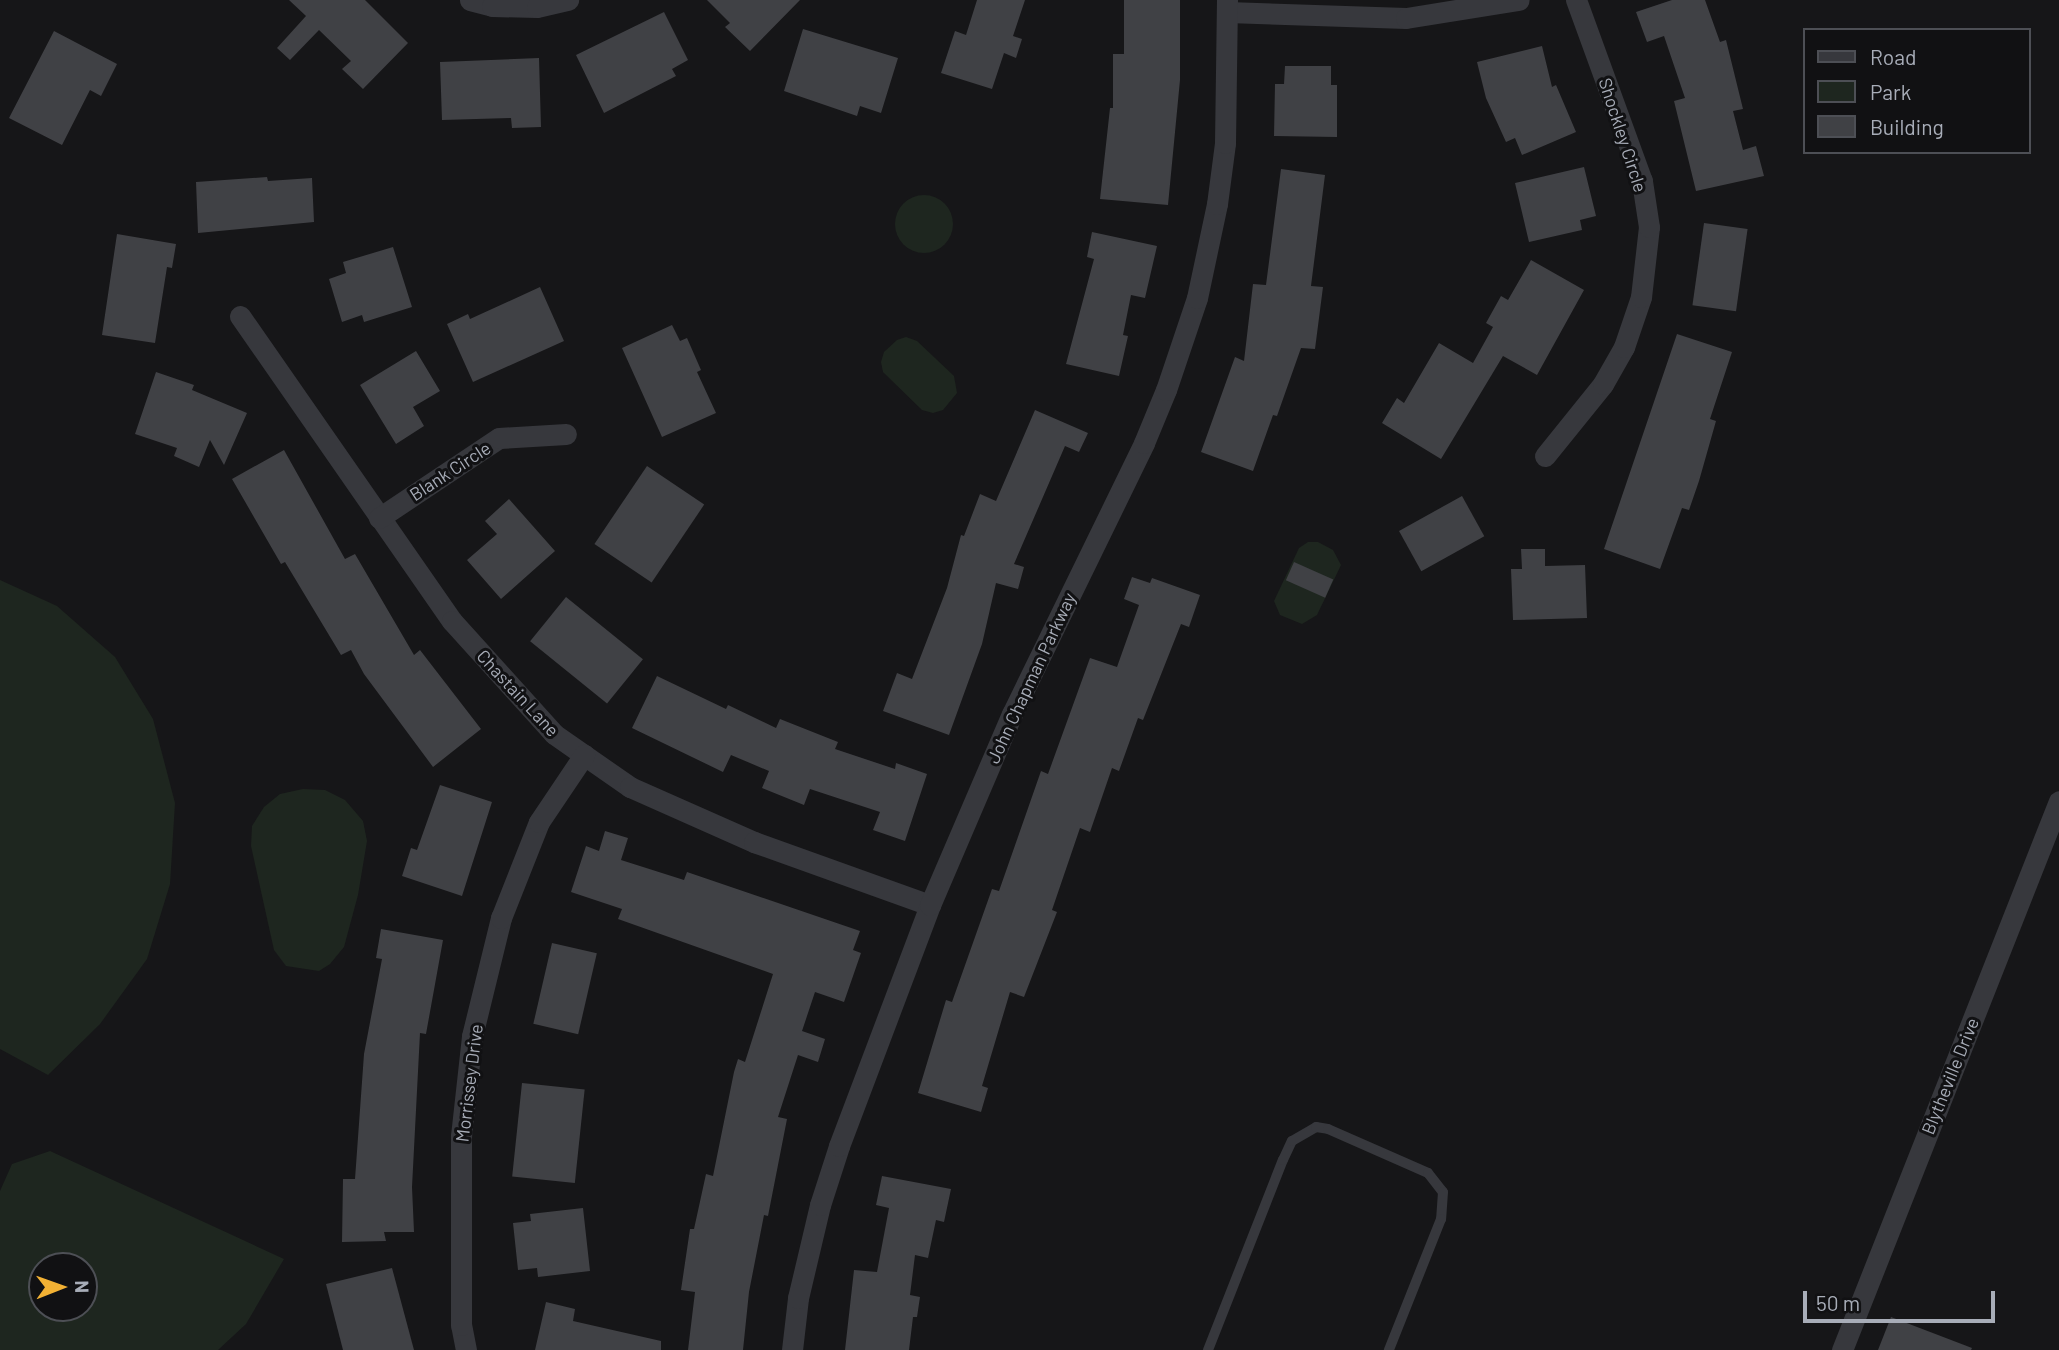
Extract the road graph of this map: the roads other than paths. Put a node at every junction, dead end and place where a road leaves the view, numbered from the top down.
1 (470, 0) edge
2 (568, 0) edge
3 (1519, 0) edge
4 (1576, 0) edge
5 (1227, 6) edge
6 (240, 316) dead end
7 (566, 434) dead end
8 (1545, 456) dead end
9 (379, 518) junction
10 (584, 755) junction
11 (2059, 801) edge
12 (930, 905) junction
13 (466, 1350) edge
14 (792, 1350) edge
15 (1208, 1350) edge
16 (1389, 1350) edge
17 (1842, 1350) edge

1 - 2 street
3 - 5 street
4 - 8 street, Shockley Circle
5 - 12 street, John Chapman Parkway
6 - 9 street, Chastain Lane
7 - 9 street, Blank Circle
9 - 10 street, Chastain Lane
10 - 12 street, Chastain Lane
10 - 13 street, Morrissey Drive
11 - 17 street, Blytheville Drive
12 - 14 street, John Chapman Parkway
15 - 16 lane

